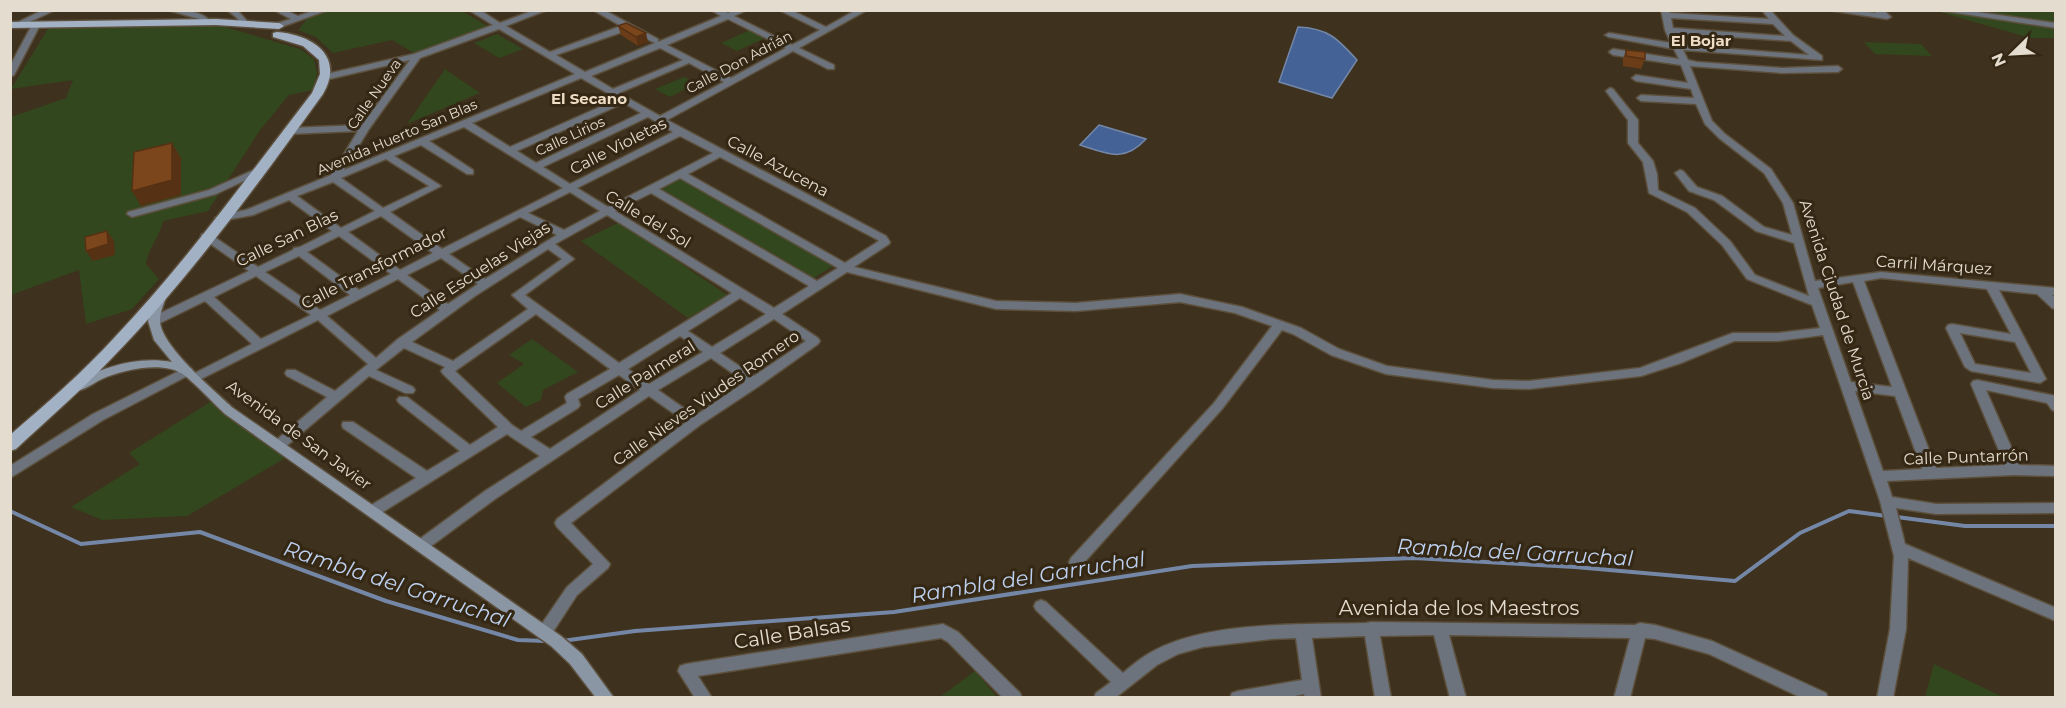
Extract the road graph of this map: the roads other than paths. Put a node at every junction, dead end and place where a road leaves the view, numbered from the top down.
1 (22, 10) edge
2 (51, 10) edge
3 (172, 10) edge
4 (231, 10) edge
5 (278, 10) edge
6 (324, 10) edge
7 (473, 10) edge
8 (543, 10) edge
9 (597, 10) edge
10 (743, 10) edge
11 (783, 10) edge
12 (1766, 10) edge
13 (1832, 10) edge
14 (1942, 10) edge
15 (858, 11) edge
16 (723, 13) edge
17 (1666, 13) edge
18 (1879, 13) edge
19 (34, 21) junction
20 (207, 22) junction
21 (1774, 22) junction
22 (245, 24) junction
23 (14, 25) edge
24 (500, 26) junction
25 (2055, 26) edge
26 (627, 27) junction
27 (283, 28) junction
28 (827, 30) junction
29 (1669, 30) junction
30 (1609, 36) dead end
31 (1792, 39) junction
32 (658, 43) junction
33 (1677, 47) junction
34 (793, 48) junction
35 (1613, 52) dead end
36 (549, 55) junction
37 (417, 56) junction
38 (1819, 58) junction
39 (690, 60) junction
40 (1685, 64) junction
41 (831, 68) dead end
42 (582, 74) junction
43 (10, 75) edge
44 (325, 77) junction
45 (1636, 78) dead end
46 (731, 82) junction
47 (1694, 87) junction
48 (1610, 91) dead end
49 (613, 92) junction
50 (1641, 98) dead end
51 (625, 99) junction
52 (1699, 101) junction
53 (648, 113) junction
54 (660, 120) junction
55 (465, 123) junction
56 (365, 128) junction
57 (288, 131) junction
58 (680, 132) junction
59 (422, 141) junction
60 (509, 151) junction
61 (720, 153) junction
62 (387, 156) junction
63 (535, 167) junction
64 (258, 171) junction
65 (470, 172) dead end
66 (681, 174) junction
67 (1680, 174) dead end
68 (334, 178) junction
69 (568, 188) junction
70 (652, 189) junction
71 (215, 190) junction
72 (290, 196) junction
73 (236, 199) junction
74 (383, 210) junction
75 (608, 212) junction
76 (519, 213) junction
77 (132, 214) dead end
78 (220, 218) junction
79 (339, 231) junction
80 (566, 235) junction
81 (206, 236) junction
82 (882, 238) joint
83 (1800, 241) junction
84 (548, 244) junction
85 (298, 250) junction
86 (441, 252) junction
87 (846, 268) junction
88 (256, 271) junction
89 (399, 274) junction
90 (1857, 277) junction
91 (485, 284) junction
92 (1811, 285) junction
93 (1991, 285) junction
94 (818, 286) junction
95 (164, 288) junction
96 (2040, 290) junction
97 (2055, 292) edge
98 (740, 293) junction
99 (358, 295) junction
100 (207, 296) junction
101 (1817, 303) junction
102 (2055, 305) edge
103 (447, 309) junction
104 (536, 309) junction
105 (773, 313) junction
106 (319, 315) junction
107 (137, 321) junction
108 (154, 321) junction
109 (1279, 325) junction
110 (680, 330) junction
111 (1827, 331) junction
112 (2018, 339) junction
113 (814, 341) joint
114 (402, 342) junction
115 (260, 345) junction
116 (713, 352) junction
117 (370, 366) junction
118 (451, 368) junction
119 (619, 369) junction
120 (291, 373) dead end
121 (191, 375) junction
122 (755, 382) junction
123 (1846, 387) junction
124 (649, 390) junction
125 (1900, 392) junction
126 (65, 394) junction
127 (335, 396) junction
128 (2053, 403) edge
129 (695, 422) junction
130 (348, 425) dead end
131 (507, 428) junction
132 (521, 437) junction
133 (16, 440) edge
134 (279, 445) junction
135 (470, 451) junction
136 (550, 456) junction
137 (2014, 470) junction
138 (2055, 471) edge
139 (10, 472) edge
140 (1931, 474) junction
141 (1877, 476) junction
142 (425, 477) junction
143 (1887, 501) junction
144 (2055, 508) edge
145 (374, 511) junction
146 (422, 545) junction
147 (1900, 549) junction
148 (1076, 562) dead end
149 (1041, 606) dead end
150 (2055, 615) edge
151 (1371, 628) junction
152 (1440, 628) junction
153 (1303, 630) junction
154 (1640, 630) junction
155 (544, 633) junction
156 (1114, 691) edge
157 (1312, 692) edge
158 (606, 698) edge
159 (704, 698) edge
160 (1014, 698) edge
161 (1238, 698) edge
162 (1383, 698) edge
163 (1458, 698) edge
164 (1622, 698) edge
165 (1820, 698) edge
166 (1885, 698) edge

1 - 19 street
2 - 19 street
3 - 20 street
4 - 22 street
5 - 27 street
6 - 27 street
7 - 24 street, Calle Azucena
8 - 24 street
9 - 26 street
10 - 16 street, Avenida Huerto San Blas
11 - 28 street
12 - 21 street
13 - 18 street
14 - 25 street
15 - 28 street, Calle Don Adrián
16 - 32 street, Avenida Huerto San Blas
16 - 34 street
17 - 21 street
17 - 29 street, Avenida Ciudad de Murcia
19 - 20 main road
19 - 23 main road
19 - 43 street
20 - 22 main road
21 - 31 street
22 - 27 main road
24 - 36 street, Calle Azucena
24 - 37 street
26 - 32 street
26 - 36 street
27 - 44 main road
28 - 34 street, Calle Don Adrián
29 - 31 street
29 - 33 street, Avenida Ciudad de Murcia
30 - 33 street
31 - 38 street
32 - 39 street
32 - 42 street, Avenida Huerto San Blas
33 - 38 street
33 - 40 street, Avenida Ciudad de Murcia
34 - 41 street
34 - 46 street, Calle Don Adrián
35 - 40 street
36 - 42 street, Calle Azucena
37 - 44 street
37 - 56 street, Calle Nueva
38 - 40 street
39 - 46 street
39 - 49 street
40 - 47 street, Avenida Ciudad de Murcia
42 - 49 street, Calle Azucena
42 - 55 street, Avenida Huerto San Blas
44 - 57 main road
45 - 47 street
46 - 54 street, Calle Don Adrián
47 - 52 street, Avenida Ciudad de Murcia
48 - 101 street
49 - 51 street, Calle Azucena
50 - 52 street
51 - 53 street, Calle Azucena
51 - 60 street
52 - 83 street, Avenida Ciudad de Murcia
53 - 54 street, Calle Azucena
53 - 63 street, Calle Lirios
54 - 58 street, Calle Azucena
55 - 59 street, Avenida Huerto San Blas
55 - 60 street, Calle del Sol
56 - 57 street
56 - 68 street, Calle Nueva
57 - 64 main road
58 - 61 street, Calle Azucena
58 - 69 street, Calle Violetas
59 - 62 street, Avenida Huerto San Blas
59 - 65 street
60 - 63 street, Calle del Sol
61 - 66 street, Calle Escuelas Viejas
61 - 82 street, Calle Azucena
62 - 68 street, Avenida Huerto San Blas
62 - 74 street, Calle San Blas
63 - 69 street, Calle del Sol
64 - 71 street
64 - 73 main road
66 - 70 street, Calle Escuelas Viejas
66 - 87 street
67 - 83 street
68 - 72 street, Avenida Huerto San Blas
68 - 74 street
69 - 75 street, Calle del Sol
69 - 76 street, Calle Transformador
70 - 75 street, Calle Escuelas Viejas
70 - 94 street
71 - 73 street
71 - 77 street
72 - 78 street, Avenida Huerto San Blas
72 - 79 street
73 - 78 main road
74 - 79 street, Calle San Blas
74 - 86 street
75 - 80 street, Calle Escuelas Viejas
75 - 98 street, Calle del Sol
76 - 80 street
76 - 86 street, Calle Transformador
78 - 81 main road
79 - 85 street, Calle San Blas
79 - 89 street
80 - 84 street, Calle Escuelas Viejas
81 - 88 street
81 - 95 main road
82 - 87 street, Calle Palmeral
83 - 92 street, Avenida Ciudad de Murcia
84 - 91 street, Calle Escuelas Viejas
84 - 104 street
85 - 88 street, Calle San Blas
85 - 99 street
86 - 89 street, Calle Transformador
86 - 91 street
87 - 94 street, Calle Palmeral
87 - 109 street
88 - 100 street, Calle San Blas
88 - 106 street
89 - 99 street, Calle Transformador
89 - 103 street
90 - 92 street, Carril Márquez
90 - 93 street, Carril Márquez
90 - 125 street
91 - 103 street, Calle Escuelas Viejas
92 - 101 street, Avenida Ciudad de Murcia
93 - 96 street, Carril Márquez
93 - 112 street
94 - 105 street, Calle Palmeral
95 - 107 main road
95 - 108 main road
96 - 97 street, Carril Márquez
96 - 102 street
98 - 105 street, Calle del Sol
98 - 110 street
99 - 106 street, Calle Transformador
100 - 108 street, Calle San Blas
100 - 115 street
101 - 111 street, Avenida Ciudad de Murcia
103 - 114 street, Calle Escuelas Viejas
104 - 118 street
104 - 119 street
105 - 113 street, Calle del Sol
105 - 116 street, Calle Palmeral
106 - 115 street, Calle Transformador
106 - 117 street
107 - 108 main road
107 - 126 main road
108 - 121 main road, Avenida de San Javier
109 - 111 street
109 - 148 street
110 - 116 street
110 - 119 street
111 - 123 street, Avenida Ciudad de Murcia
112 - 112 street
113 - 122 street, Calle Nieves Viudes Romero
114 - 117 street, Calle Escuelas Viejas
114 - 118 street
115 - 121 street, Calle Transformador
116 - 122 street
116 - 124 street, Calle Palmeral
117 - 127 street, Calle Escuelas Viejas
117 - 135 street
118 - 131 street
119 - 124 street
119 - 132 street
120 - 127 street
121 - 126 main road
121 - 134 main road, Avenida de San Javier
121 - 139 street, Calle Transformador
122 - 129 street, Calle Nieves Viudes Romero
123 - 125 street
123 - 141 street, Avenida Ciudad de Murcia
124 - 129 street
124 - 136 street, Calle Palmeral
125 - 140 street
126 - 133 main road
127 - 134 street, Calle Escuelas Viejas
128 - 137 street
129 - 155 street, Calle Nieves Viudes Romero
130 - 142 street
131 - 132 street
131 - 135 street
132 - 136 street
134 - 145 main road, Avenida de San Javier
135 - 142 street
136 - 146 street, Calle Palmeral
137 - 138 street, Calle Puntarrón
137 - 140 street, Calle Puntarrón
140 - 141 street, Calle Puntarrón
141 - 143 street, Avenida Ciudad de Murcia
142 - 145 street
143 - 144 street
143 - 147 street, Avenida Ciudad de Murcia
145 - 146 main road, Avenida de San Javier
146 - 155 main road, Avenida de San Javier
147 - 150 street
147 - 166 street, Avenida Ciudad de Murcia
149 - 156 street
151 - 152 street, Avenida de los Maestros
151 - 153 street, Avenida de los Maestros
151 - 162 street
152 - 154 street, Avenida de los Maestros
152 - 163 street
153 - 156 street, Avenida de los Maestros
153 - 157 street
154 - 164 street
154 - 165 street, Avenida de los Maestros
155 - 158 main road, Avenida de San Javier
157 - 161 street
159 - 160 street, Calle Balsas

